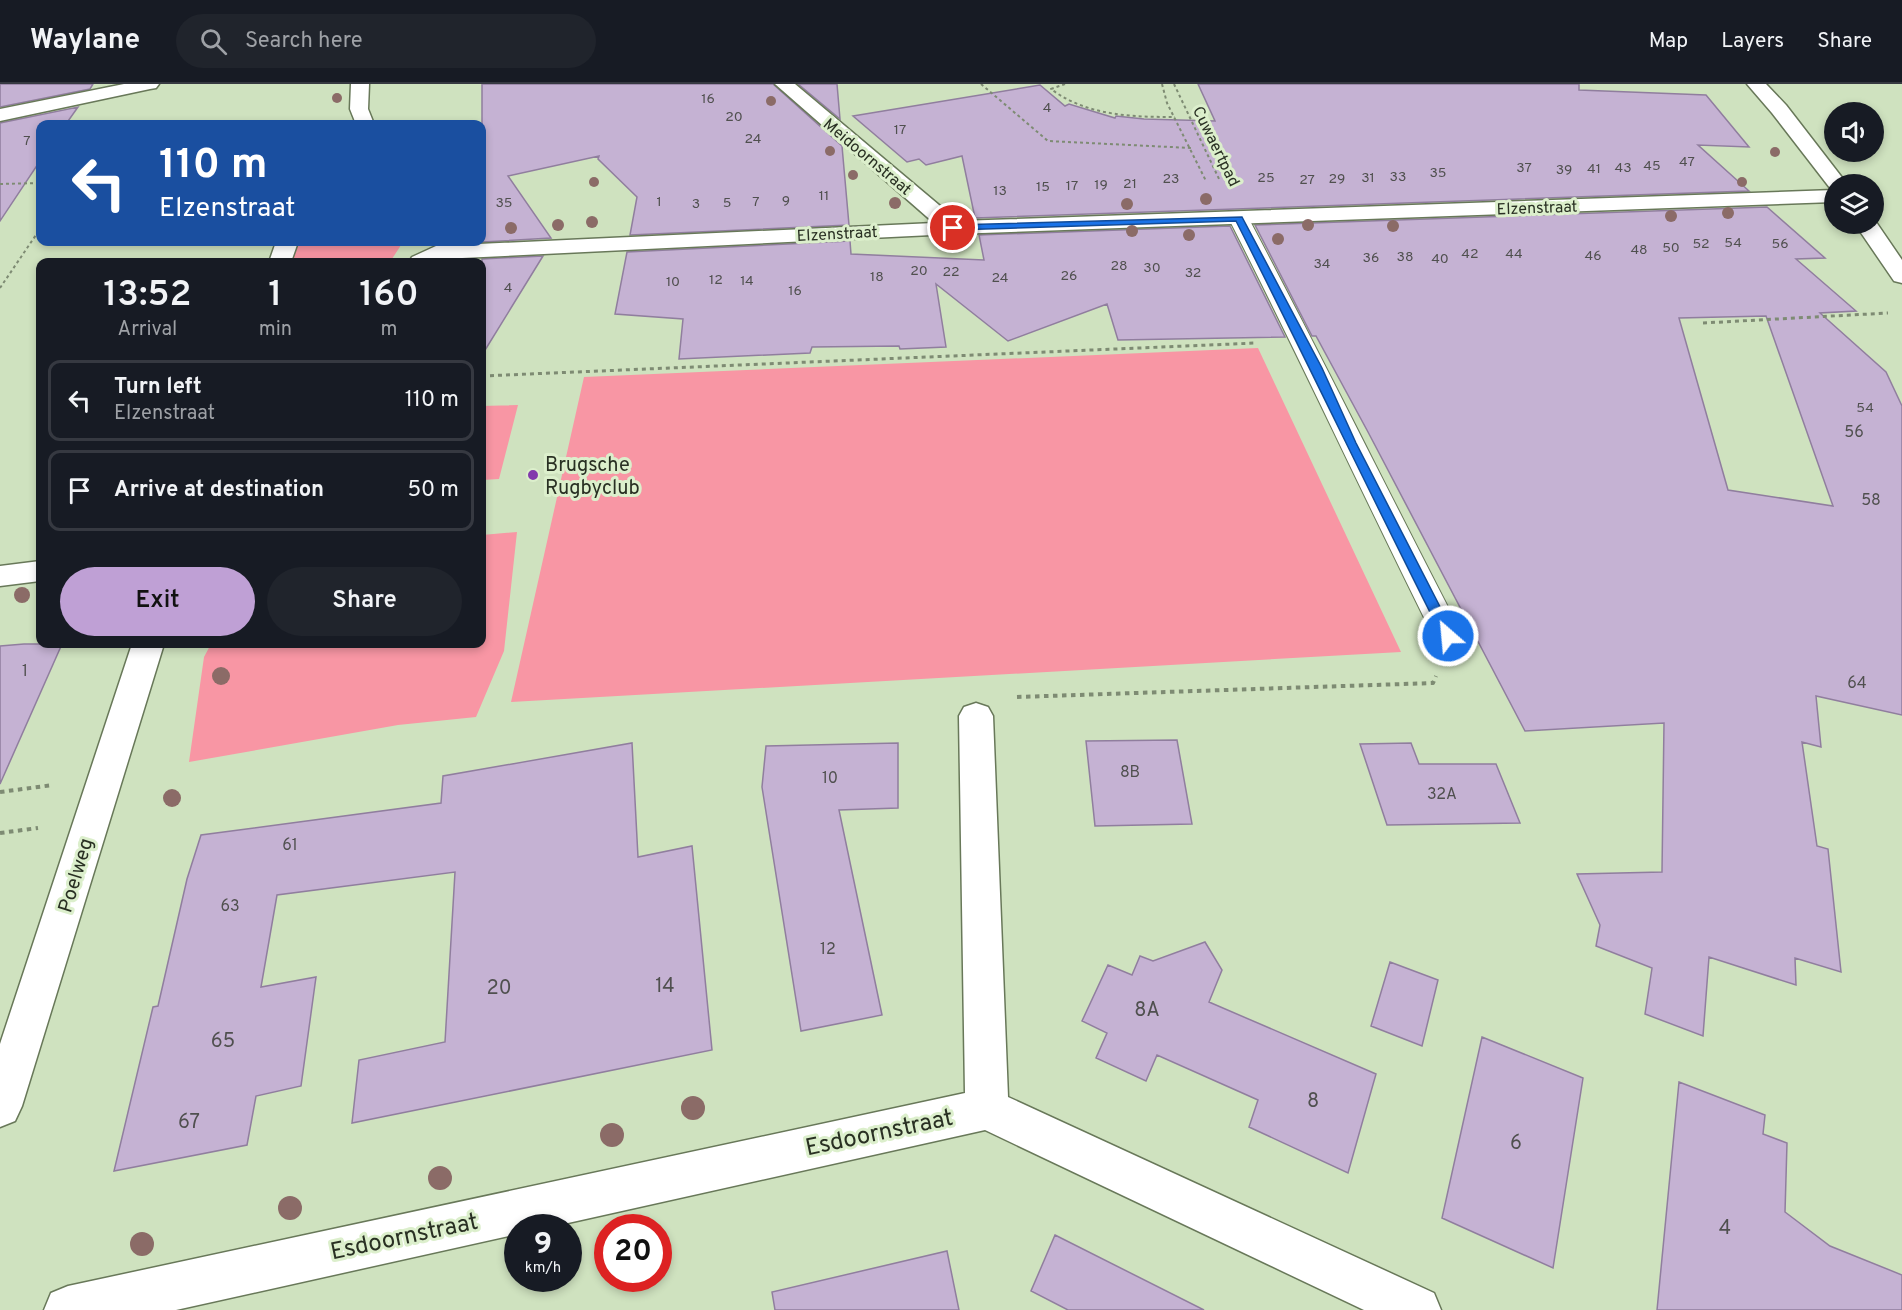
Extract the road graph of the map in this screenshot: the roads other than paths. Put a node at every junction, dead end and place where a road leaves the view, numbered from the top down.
1 (150, 84) edge
2 (360, 84) edge
3 (783, 84) edge
4 (1756, 84) edge
5 (0, 115) edge
6 (363, 120) edge
7 (1829, 174) edge
8 (1824, 196) edge
9 (1239, 219) junction
10 (953, 228) junction
11 (1873, 234) edge
12 (429, 252) edge
13 (1902, 276) edge
14 (36, 572) edge
15 (0, 576) edge
16 (1448, 636) road end
17 (147, 648) edge
18 (976, 716) road end
19 (0, 1107) edge
20 (987, 1109) junction
21 (68, 1310) edge
22 (1417, 1310) edge

1 - 5 street
2 - 6 street
3 - 10 street, Meidoornstraat
4 - 7 street
8 - 9 street, Elzenstraat
9 - 10 street, Elzenstraat
9 - 16 lane
10 - 12 street, Elzenstraat
11 - 13 street
14 - 15 street
17 - 19 street, Poelweg
18 - 20 street
20 - 21 street, Esdoornstraat
20 - 22 street

